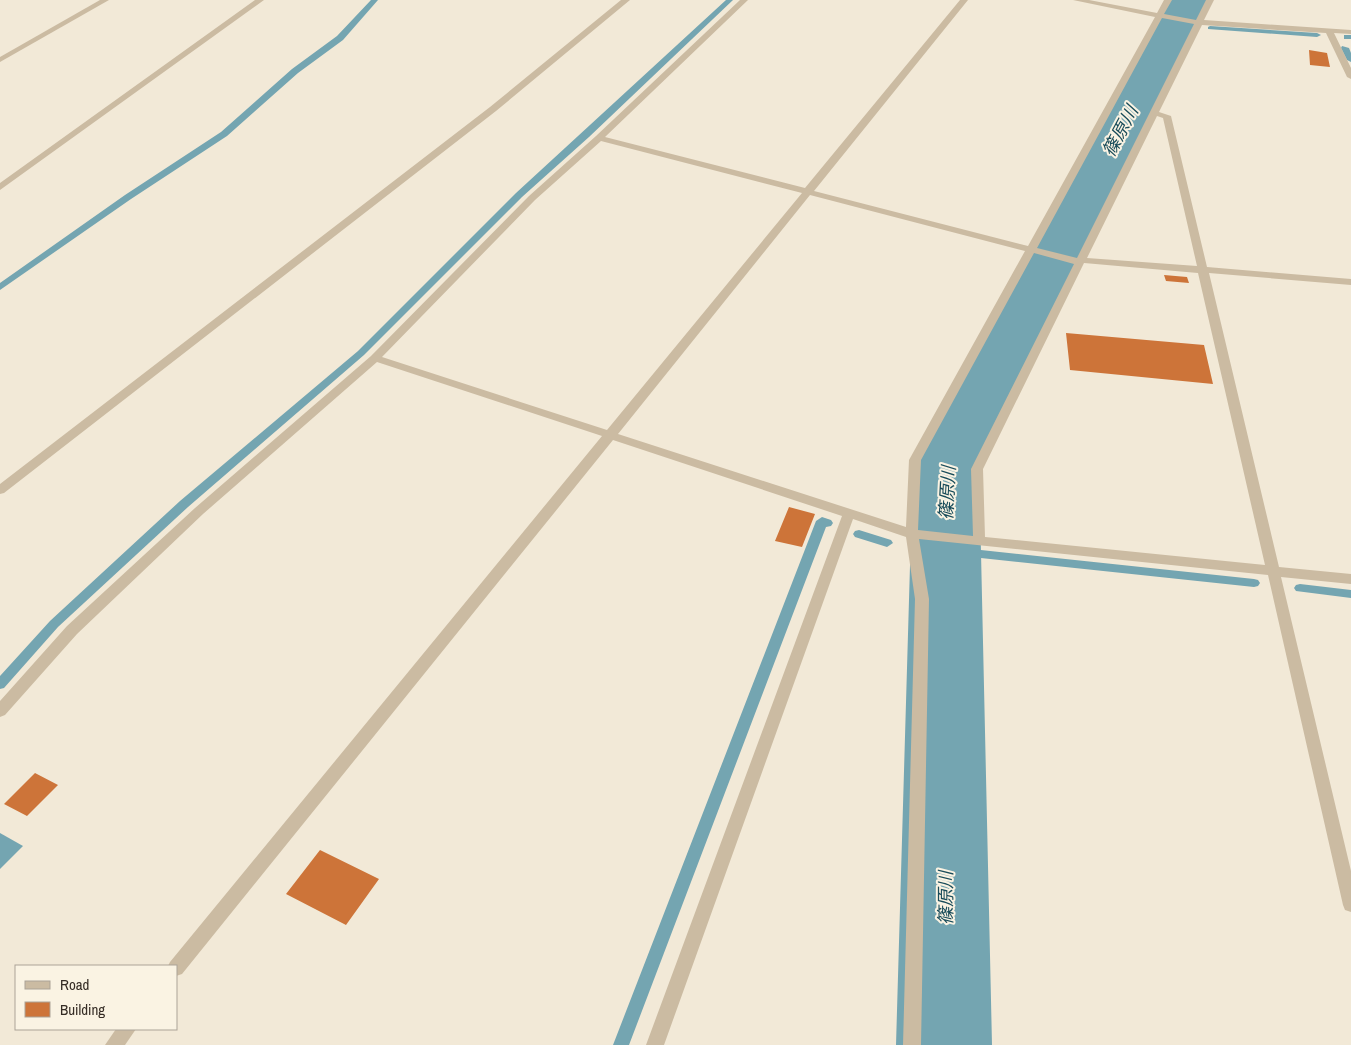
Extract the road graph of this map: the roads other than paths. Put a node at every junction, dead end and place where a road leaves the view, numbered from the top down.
1 (105, 0) edge
2 (260, 0) edge
3 (626, 0) edge
4 (744, 0) edge
5 (964, 0) edge
6 (1077, 0) edge
7 (1168, 0) edge
8 (1210, 0) edge
9 (1163, 16) junction
10 (1196, 22) junction
11 (1329, 30) junction
12 (1351, 32) edge
13 (0, 60) edge
14 (1351, 78) edge
15 (1154, 113) junction
16 (599, 138) junction
17 (0, 188) edge
18 (807, 192) junction
19 (1035, 250) junction
20 (1077, 260) junction
21 (1202, 270) junction
22 (1351, 282) edge
23 (376, 358) junction
24 (610, 434) junction
25 (0, 490) edge
26 (849, 513) junction
27 (919, 534) junction
28 (973, 540) junction
29 (1272, 571) junction
30 (1351, 579) edge
31 (0, 711) edge
32 (1351, 905) edge
33 (178, 966) edge
34 (126, 1030) edge
35 (114, 1045) edge
36 (655, 1045) edge
37 (912, 1045) edge

1 - 13 street
2 - 17 street
3 - 25 street
4 - 16 street
5 - 18 street
6 - 9 street
7 - 9 street
8 - 10 street
9 - 10 street
9 - 19 street
10 - 11 street
10 - 15 street
11 - 12 street
11 - 14 street
15 - 20 street
15 - 21 street
16 - 18 street
16 - 23 street
18 - 19 street
18 - 24 street
19 - 20 street
19 - 27 street
20 - 21 street
20 - 28 street
21 - 22 street
21 - 29 street
23 - 24 street
23 - 31 street
24 - 26 street
24 - 33 street
26 - 27 street
26 - 36 street
27 - 28 street
27 - 37 street
28 - 29 street
29 - 30 street
29 - 32 street
34 - 35 street

